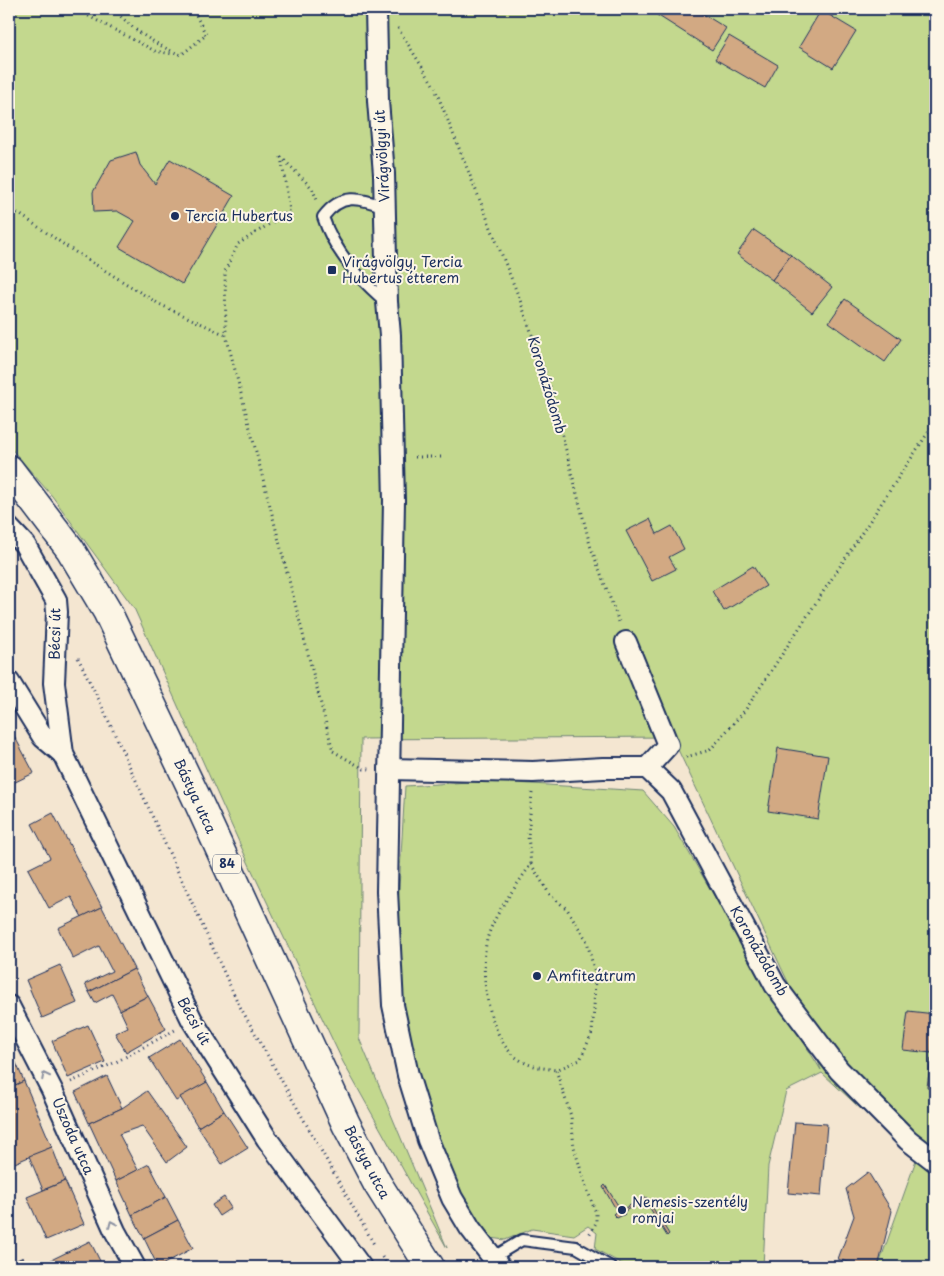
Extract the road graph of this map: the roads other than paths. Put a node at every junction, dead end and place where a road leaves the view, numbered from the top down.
1 (376, 9) edge
2 (385, 207) junction
3 (387, 302) junction
4 (9, 469) edge
5 (9, 528) edge
6 (626, 642) road end
7 (9, 682) edge
8 (63, 754) junction
9 (647, 768) junction
10 (389, 769) junction
11 (9, 1006) edge
12 (935, 1161) edge
13 (496, 1262) edge
14 (135, 1267) edge
15 (361, 1267) edge
16 (430, 1267) edge
17 (611, 1267) edge

1 - 2 street, Virágvölgyi út
2 - 3 street, Virágvölgyi út
2 - 3 lane
3 - 10 street, Virágvölgyi út
4 - 16 main road, Bástya utca / 84
5 - 8 street, Bécsi út
6 - 9 street
7 - 8 street, Bécsi út
8 - 15 street, Bécsi út
9 - 10 street
9 - 12 street, Koronázódomb
10 - 13 street, Virágvölgyi út
14 -> 11 street, Uszoda utca
13 - 17 lane

